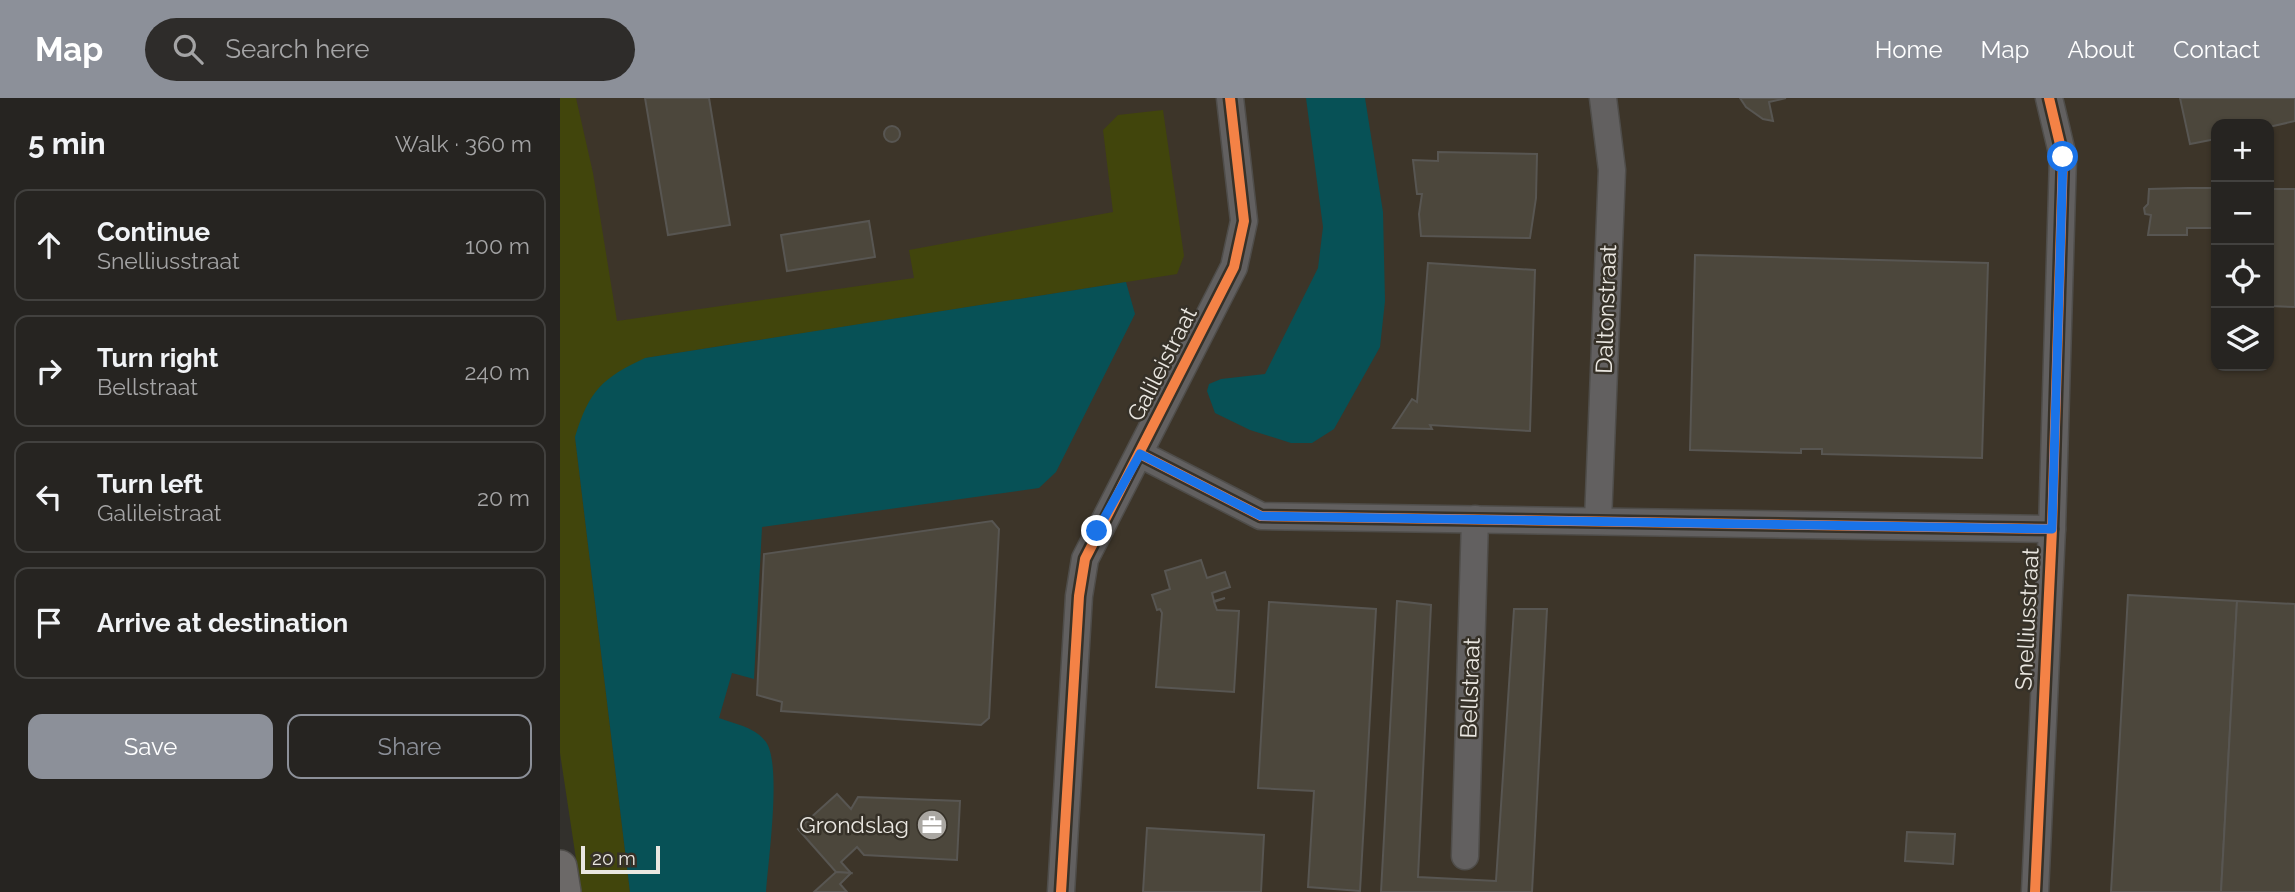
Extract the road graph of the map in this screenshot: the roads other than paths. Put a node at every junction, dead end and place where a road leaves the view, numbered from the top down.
1 (1230, 98) edge
2 (1603, 98) edge
3 (2049, 98) edge
4 (1140, 454) junction
5 (1475, 519) junction
6 (1598, 521) junction
7 (2052, 529) junction
8 (1465, 856) dead end
9 (560, 867) edge
10 (564, 892) edge
11 (1061, 892) edge
12 (2035, 892) edge

1 - 4 street, Galileistraat
2 - 6 street, Daltonstraat
3 - 7 street, Snelliusstraat
4 - 5 street
4 - 11 street, Galileistraat
5 - 6 street
5 - 8 street, Bellstraat
6 - 7 street
7 - 12 street, Snelliusstraat
9 - 10 main road

